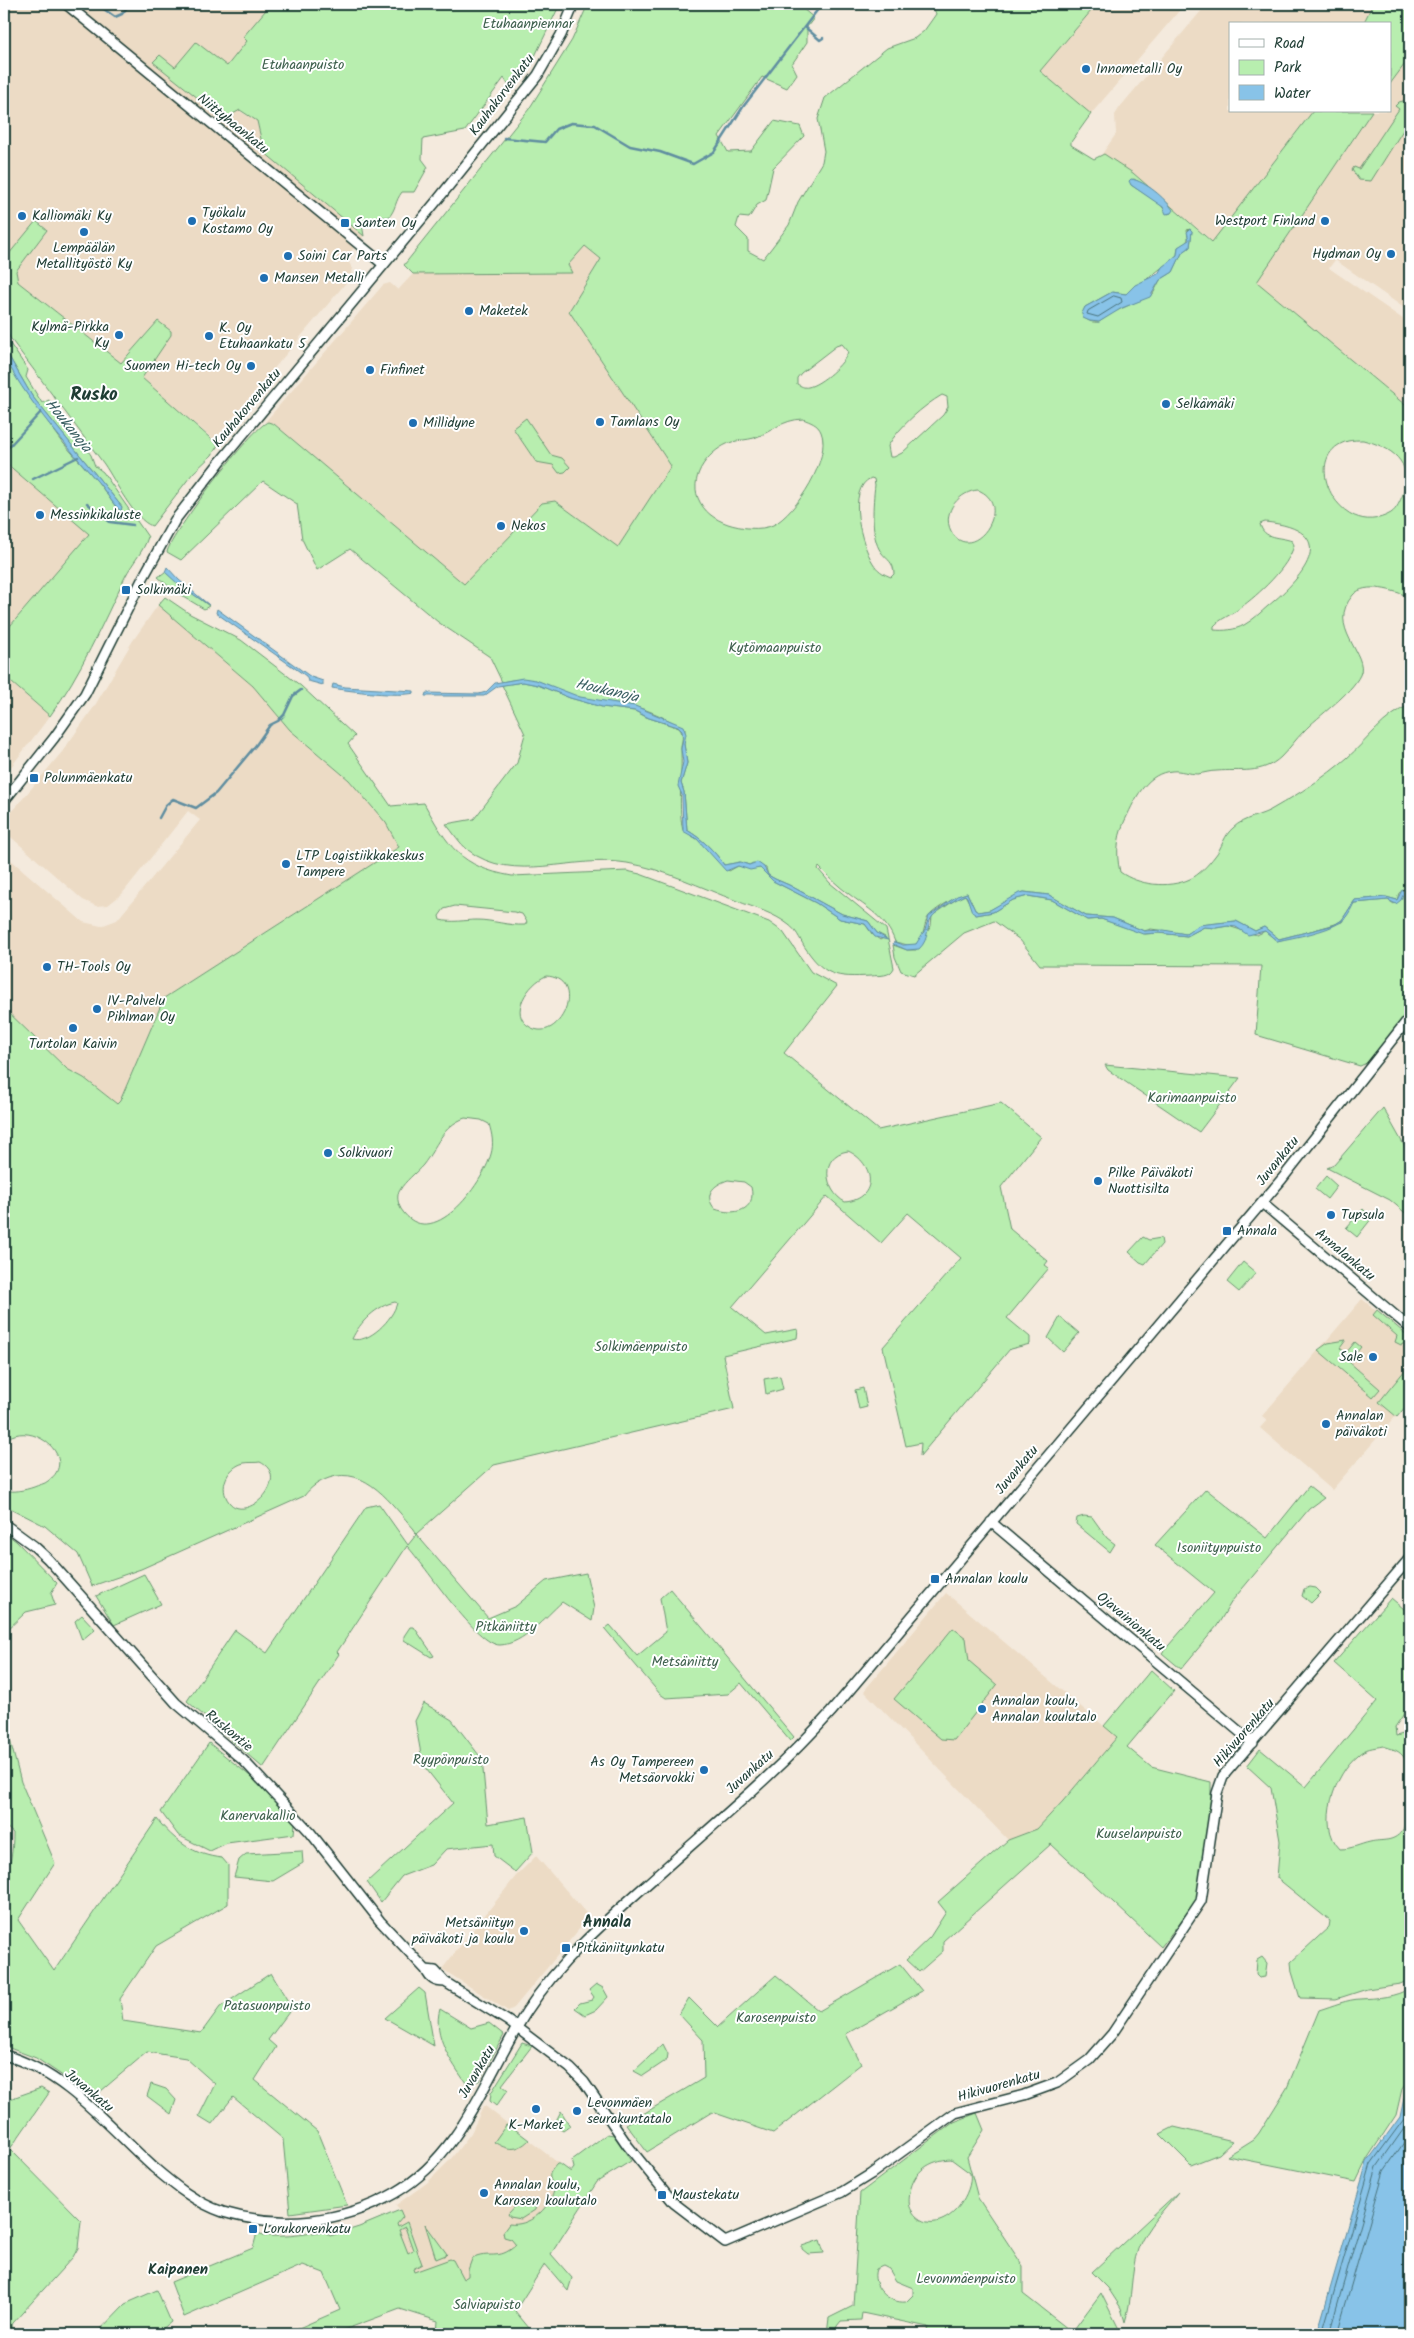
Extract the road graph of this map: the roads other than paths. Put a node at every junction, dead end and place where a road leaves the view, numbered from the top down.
1 (66, 4) edge
2 (574, 4) edge
3 (383, 264) junction
4 (4, 801) edge
5 (1410, 1017) edge
6 (1262, 1203) junction
7 (1410, 1328) edge
8 (991, 1522) junction
9 (4, 1524) edge
10 (1410, 1558) edge
11 (1253, 1743) junction
12 (518, 2028) junction
13 (4, 2055) edge

1 - 3 street, Niittyhaankatu
2 - 3 street, Kauhakorvenkatu
3 - 4 street, Kauhakorvenkatu
5 - 6 street, Juvankatu
6 - 7 street, Annalankatu
6 - 8 street, Juvankatu
8 - 11 street, Ojavainionkatu
8 - 12 street, Juvankatu
9 - 12 street, Ruskontie
10 - 11 street, Hikivuorenkatu
11 - 12 street, Hikivuorenkatu
12 - 13 street, Juvankatu

